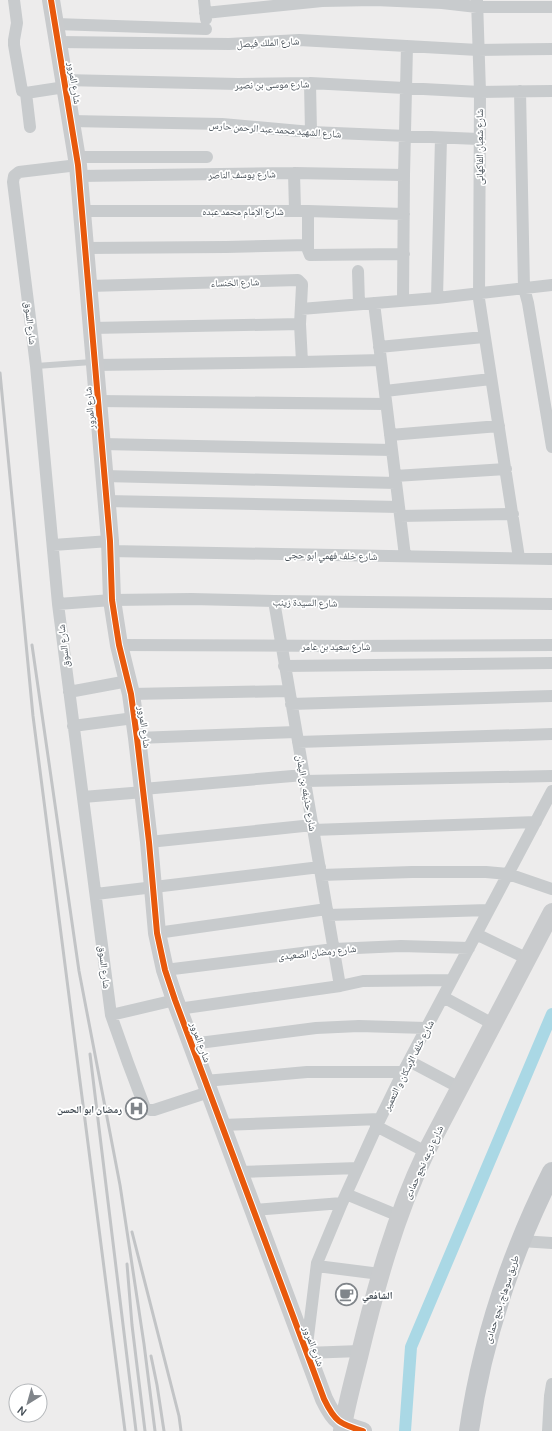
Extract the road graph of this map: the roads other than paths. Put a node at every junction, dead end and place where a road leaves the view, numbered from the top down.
1 (14, 0) edge
2 (51, 0) edge
3 (204, 0) edge
4 (375, 0) edge
5 (311, 2) edge
6 (477, 3) edge
7 (552, 7) edge
8 (205, 13) junction
9 (55, 24) junction
10 (206, 30) junction
11 (58, 42) junction
12 (207, 44) junction
13 (407, 46) junction
14 (552, 49) edge
15 (478, 50) junction
16 (310, 83) junction
17 (65, 84) junction
18 (406, 89) junction
19 (520, 91) junction
20 (552, 91) edge
21 (480, 92) junction
22 (26, 93) junction
23 (71, 121) junction
24 (30, 127) dead end
25 (311, 132) junction
26 (404, 137) junction
27 (441, 138) junction
28 (479, 139) junction
29 (207, 157) dead end
30 (78, 166) junction
31 (294, 173) junction
32 (404, 175) junction
33 (295, 210) junction
34 (82, 211) junction
35 (308, 211) junction
36 (404, 214) junction
37 (308, 245) junction
38 (85, 248) junction
39 (404, 254) junction
40 (358, 271) dead end
41 (552, 285) edge
42 (88, 286) junction
43 (524, 288) junction
44 (479, 293) junction
45 (437, 298) junction
46 (403, 300) junction
47 (374, 303) junction
48 (359, 304) junction
49 (301, 309) junction
50 (300, 324) junction
51 (92, 328) junction
52 (484, 337) junction
53 (380, 347) junction
54 (381, 360) junction
55 (302, 362) junction
56 (95, 363) junction
57 (36, 366) junction
58 (491, 380) junction
59 (385, 391) junction
60 (98, 401) junction
61 (386, 404) junction
62 (499, 426) junction
63 (390, 435) junction
64 (102, 444) junction
65 (552, 447) edge
66 (392, 450) junction
67 (506, 469) junction
68 (104, 476) junction
69 (396, 479) junction
70 (106, 501) junction
71 (400, 512) junction
72 (513, 514) junction
73 (53, 545) junction
74 (110, 546) junction
75 (405, 556) junction
76 (519, 558) junction
77 (552, 559) edge
78 (112, 600) junction
79 (274, 601) junction
80 (58, 604) junction
81 (552, 604) edge
82 (119, 645) junction
83 (552, 645) edge
84 (281, 646) junction
85 (552, 662) edge
86 (284, 666) junction
87 (129, 688) junction
88 (288, 691) junction
89 (69, 692) junction
90 (552, 696) edge
91 (291, 704) junction
92 (134, 718) junction
93 (73, 726) junction
94 (552, 734) edge
95 (297, 737) junction
96 (137, 738) junction
97 (552, 776) edge
98 (305, 778) junction
99 (144, 791) junction
100 (552, 791) edge
101 (83, 797) junction
102 (536, 822) junction
103 (313, 828) junction
104 (149, 842) junction
105 (320, 871) junction
106 (508, 874) junction
107 (152, 888) junction
108 (552, 889) edge
109 (96, 894) junction
110 (488, 910) junction
111 (328, 912) junction
112 (552, 912) edge
113 (157, 933) junction
114 (476, 934) junction
115 (469, 948) junction
116 (334, 949) junction
117 (528, 959) junction
118 (165, 970) junction
119 (451, 980) junction
120 (340, 986) junction
121 (443, 997) junction
122 (177, 1004) junction
123 (111, 1015) junction
124 (494, 1024) junction
125 (426, 1028) junction
126 (191, 1044) junction
127 (406, 1067) junction
128 (207, 1087) junction
129 (460, 1088) junction
130 (378, 1123) junction
131 (222, 1125) junction
132 (426, 1152) junction
133 (358, 1168) junction
134 (239, 1172) junction
135 (552, 1172) edge
136 (344, 1199) junction
137 (545, 1200) edge
138 (253, 1210) junction
139 (399, 1216) junction
140 (521, 1241) junction
141 (552, 1243) edge
142 (317, 1266) junction
143 (380, 1274) junction
144 (360, 1351) junction
145 (306, 1353) junction
146 (552, 1384) edge
147 (551, 1396) edge
148 (343, 1428) edge
149 (363, 1431) edge
150 (469, 1431) edge
151 (548, 1431) edge

1 - 22 street
2 - 9 street, شارع المرور
3 - 8 street
4 - 5 street
4 - 6 street
5 - 8 street
6 - 7 street
6 - 15 street, شارع شعبان الفاكهانى
8 - 10 street
9 - 10 street
9 - 11 street, شارع المرور
10 - 12 street
11 - 12 street, شارع الملك فيصل
11 - 17 street, شارع المرور
12 - 13 street, شارع الملك فيصل
13 - 15 street, شارع الملك فيصل
13 - 18 street
14 - 15 street, شارع الملك فيصل
15 - 21 street, شارع شعبان الفاكهانى
16 - 17 street, شارع موسى بن نصير
16 - 18 street, شارع موسى بن نصير
16 - 25 street
17 - 22 street, شارع موسى بن نصير
17 - 23 street, شارع المرور
18 - 21 street, شارع موسى بن نصير
18 - 26 street
19 - 20 street, شارع موسى بن نصير
19 - 21 street, شارع موسى بن نصير
19 - 43 street
21 - 28 street, شارع شعبان الفاكهانى
22 - 24 street
23 - 25 street, شارع الشهيد محمد عبد الرحمن حارس
23 - 30 street, شارع المرور
25 - 26 street, شارع الشهيد محمد عبد الرحمن حارس
26 - 27 street, شارع الشهيد محمد عبد الرحمن حارس
26 - 32 street
27 - 28 street, شارع الشهيد محمد عبد الرحمن حارس
27 - 45 street
28 - 44 street, شارع شعبان الفاكهانى
29 - 30 street
30 - 31 street, شارع يوسف الناصر
30 - 34 street, شارع المرور
30 - 57 street, شارع السوق
31 - 32 street, شارع يوسف الناصر
31 - 33 street
32 - 36 street
33 - 34 street, شارع الإمام محمد عبده
33 - 35 street, شارع الإمام محمد عبده
34 - 38 street, شارع المرور
35 - 36 street, شارع الإمام محمد عبده
35 - 37 street
36 - 39 street
37 - 38 street
37 - 39 street
38 - 42 street, شارع المرور
39 - 46 street
40 - 48 street
41 - 43 street
42 - 49 street, شارع الخنساء
42 - 51 street, شارع المرور
43 - 44 street
43 - 65 street
44 - 45 street
44 - 52 street, شارع شعبان الفاكهانى
45 - 46 street
46 - 47 street
47 - 48 street
47 - 53 street
48 - 49 street
49 - 50 street, شارع الخنساء
50 - 51 street
50 - 55 street, شارع الخنساء
51 - 56 street, شارع المرور
52 - 53 street
52 - 58 street, شارع شعبان الفاكهانى
53 - 54 street
54 - 55 street
54 - 59 street
55 - 56 street
56 - 57 lane
56 - 60 street, شارع المرور
57 - 73 street, شارع السوق
58 - 59 street
58 - 62 street, شارع شعبان الفاكهانى
59 - 61 street
60 - 61 street
60 - 64 street, شارع المرور
61 - 63 street
62 - 63 street
62 - 67 street, شارع شعبان الفاكهانى
63 - 66 street
64 - 66 street
64 - 68 street, شارع المرور
66 - 69 street
67 - 69 street
67 - 72 street, شارع شعبان الفاكهانى
68 - 69 street
68 - 70 street, شارع المرور
69 - 71 street
70 - 71 street
70 - 74 street, شارع المرور
71 - 72 street
71 - 75 street
72 - 76 street, شارع شعبان الفاكهانى
73 - 74 street, شارع خلف فهمي ابو حجى
73 - 80 street, شارع السوق
74 - 75 street, شارع خلف فهمي ابو حجى
74 - 78 street, شارع المرور
75 - 76 street, شارع خلف فهمي ابو حجى
76 - 77 street, شارع خلف فهمي ابو حجى
78 - 79 street, شارع السيدة زينب
78 - 80 street, شارع السيدة زينب
78 - 82 street, شارع المرور
79 - 81 street, شارع السيدة زينب
79 - 84 street, شارع حذيفه بن اليمان
80 - 89 street, شارع السوق
82 - 84 street, شارع سعيد بن عامر
82 - 87 street, شارع المرور
83 - 84 street, شارع سعيد بن عامر
84 - 86 street, شارع حذيفه بن اليمان
85 - 86 street
86 - 88 street, شارع حذيفه بن اليمان
87 - 88 street
87 - 89 street
87 - 92 street, شارع المرور
88 - 91 street, شارع حذيفه بن اليمان
89 - 93 street, شارع السوق
90 - 91 street
91 - 95 street, شارع حذيفه بن اليمان
92 - 93 street
92 - 96 street, شارع المرور
93 - 101 street, شارع السوق
94 - 95 street
95 - 96 street
95 - 98 street, شارع حذيفه بن اليمان
96 - 99 street, شارع المرور
97 - 98 street
98 - 99 street
98 - 103 street, شارع حذيفه بن اليمان
99 - 101 street
99 - 104 street, شارع المرور
100 - 102 street, شارع خلف الإسكان و التعمير
101 - 109 street, شارع السوق
102 - 103 street
102 - 106 street, شارع خلف الإسكان و التعمير
103 - 104 street
103 - 105 street, شارع حذيفه بن اليمان
104 - 107 street, شارع المرور
105 - 106 street
105 - 107 street
105 - 111 street, شارع حذيفه بن اليمان
106 - 108 street
106 - 110 street, شارع خلف الإسكان و التعمير
107 - 109 street
107 - 113 street, شارع المرور
109 - 123 street, شارع السوق
110 - 111 street
110 - 114 street, شارع خلف الإسكان و التعمير
111 - 113 street
111 - 116 street, شارع حذيفه بن اليمان
112 - 117 street, شارع ترعه نجع حمادى
113 - 118 street, شارع المرور
114 - 115 street, شارع خلف الإسكان و التعمير
114 - 117 street
115 - 116 street, شارع رمضان الصعيدى
115 - 119 street, شارع خلف الإسكان و التعمير
116 - 118 street, شارع رمضان الصعيدى
116 - 120 street, شارع حذيفه بن اليمان
117 - 124 street, شارع ترعه نجع حمادى
118 - 122 street, شارع المرور
119 - 120 street
119 - 121 street, شارع خلف الإسكان و التعمير
120 - 122 street
121 - 124 street
121 - 125 street, شارع خلف الإسكان و التعمير
122 - 123 street
122 - 126 street, شارع المرور
123 - 128 street, شارع السوق
124 - 129 street, شارع ترعه نجع حمادى
125 - 126 street
125 - 127 street, شارع خلف الإسكان و التعمير
126 - 128 street, شارع المرور
127 - 128 street
127 - 129 street
127 - 130 street, شارع خلف الإسكان و التعمير
128 - 131 street, شارع المرور
129 - 132 street, شارع ترعه نجع حمادى
130 - 131 street
130 - 132 street
130 - 133 street, شارع خلف الإسكان و التعمير
131 - 134 street, شارع المرور
132 - 139 street, شارع ترعه نجع حمادى
133 - 134 street
133 - 136 street, شارع خلف الإسكان و التعمير
134 - 138 street, شارع المرور
135 - 137 main road, طريق سوهاج, نجع حمادى
136 - 138 street
136 - 139 street
136 - 142 street, شارع خلف الإسكان و التعمير
137 - 140 main road, طريق سوهاج, نجع حمادى
138 - 145 street, شارع المرور
139 - 143 street, شارع ترعه نجع حمادى
140 - 141 street
140 - 150 main road, طريق سوهاج, نجع حمادى
142 - 143 street
142 - 145 street, شارع خلف الإسكان و التعمير
143 - 144 street, شارع ترعه نجع حمادى
144 - 145 street
144 - 148 street, شارع ترعه نجع حمادى
145 - 148 street, شارع المرور
146 - 147 street
147 - 151 street
148 - 149 street

